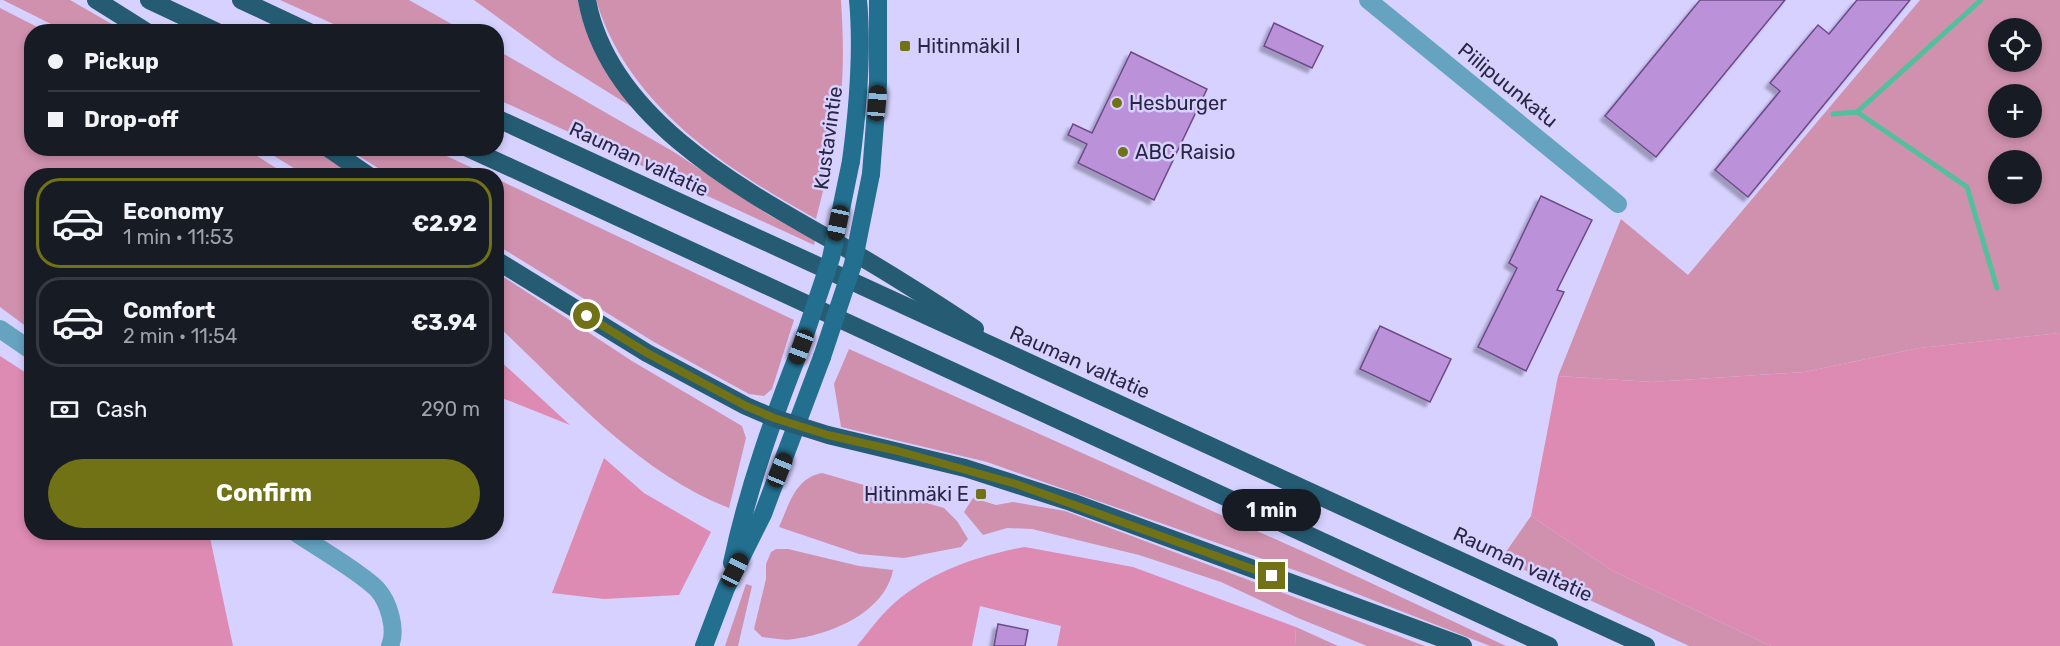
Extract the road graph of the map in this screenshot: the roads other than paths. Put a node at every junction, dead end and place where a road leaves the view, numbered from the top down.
1 (96, 0) edge
2 (149, 0) edge
3 (241, 0) edge
4 (588, 0) edge
5 (858, 0) edge
6 (878, 0) edge
7 (1368, 0) edge
8 (134, 24) edge
9 (200, 24) edge
10 (292, 24) edge
11 (504, 122) edge
12 (340, 156) edge
13 (485, 156) edge
14 (357, 168) edge
15 (1618, 204) dead end
16 (504, 265) edge
17 (0, 329) edge
18 (24, 346) edge
19 (1022, 360) junction
20 (774, 418) junction
21 (798, 426) junction
22 (306, 540) edge
23 (726, 588) junction
24 (390, 646) edge
25 (704, 646) edge
26 (1464, 646) edge
27 (1549, 646) edge
28 (1646, 646) edge

1 - 8 highway
2 - 9 highway
3 - 10 highway
4 - 19 highway
5 - 20 main road, Kustavintie, bridge
6 - 21 main road, Kustavintie, bridge
7 - 15 street, Piilipuunkatu
11 - 19 highway, Rauman valtatie
12 - 14 highway
13 - 27 highway
16 - 20 highway
17 - 18 street
19 - 28 highway, Rauman valtatie
20 - 21 highway
20 - 23 main road, Kustavintie
21 - 23 main road, Kustavintie
21 - 26 highway
22 - 24 street
23 - 25 main road, Kustavintie

